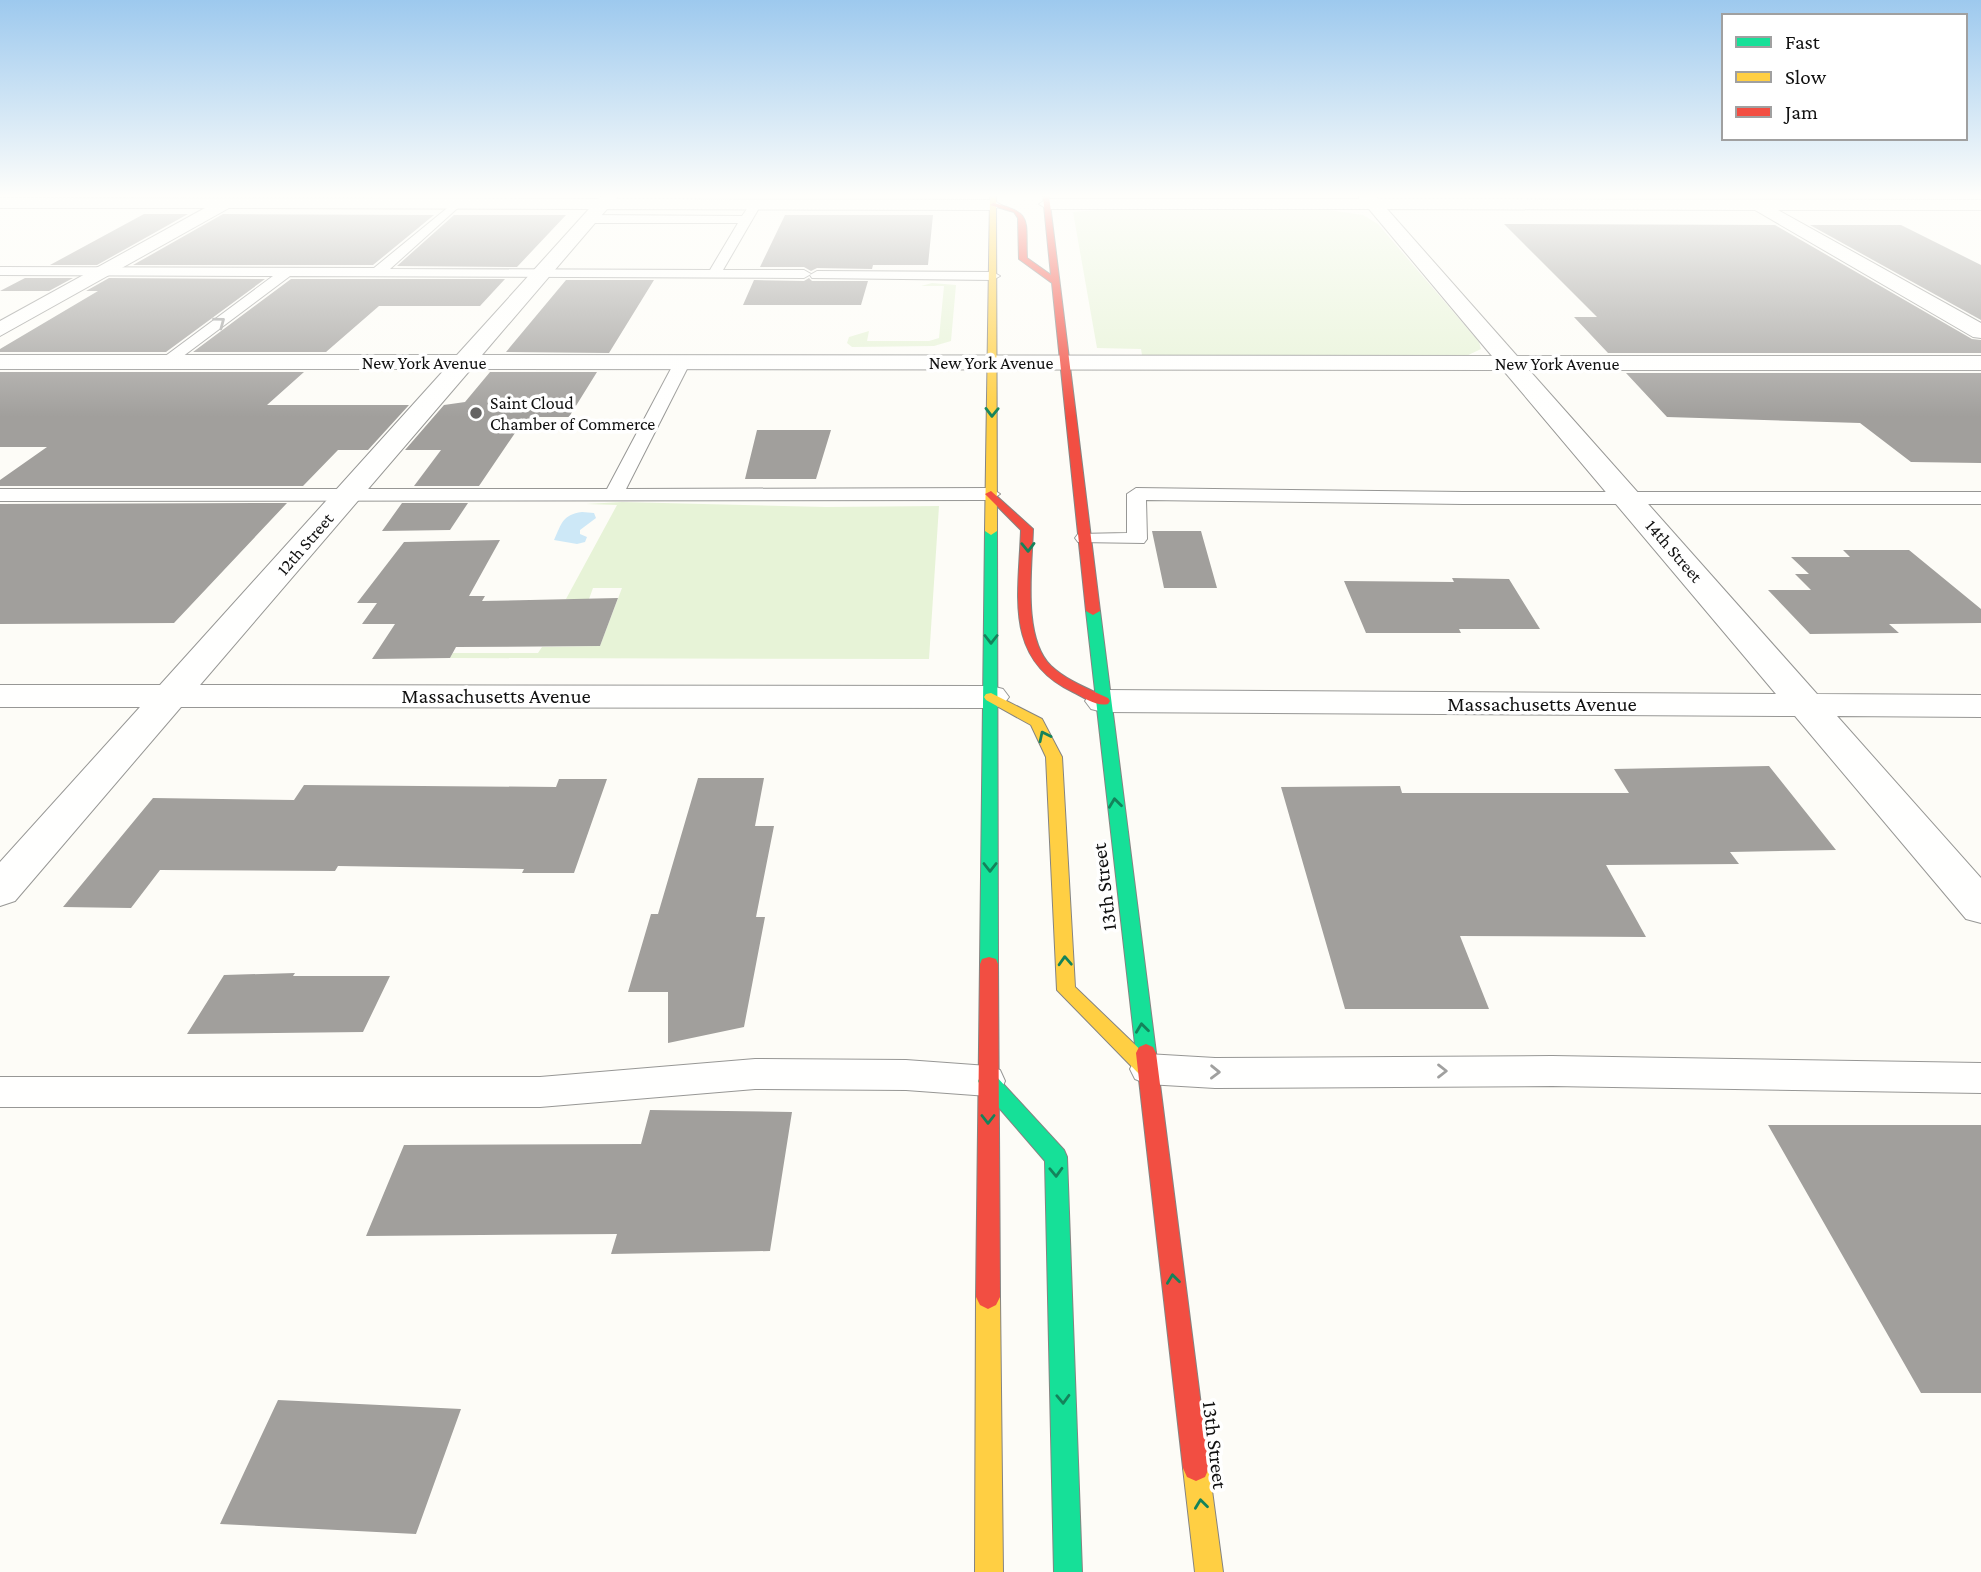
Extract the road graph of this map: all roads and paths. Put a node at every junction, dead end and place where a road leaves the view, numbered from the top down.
1 (107, 269) edge
2 (381, 269) edge
3 (545, 269) edge
4 (717, 269) edge
5 (993, 269) edge
6 (1038, 269) edge
7 (1054, 269) edge
8 (1429, 269) edge
9 (1871, 269) edge
10 (0, 271) edge
11 (104, 271) junction
12 (287, 272) junction
13 (378, 272) junction
14 (543, 272) junction
15 (714, 274) junction
16 (993, 276) junction
17 (1056, 282) junction
18 (0, 330) edge
19 (1981, 332) edge
20 (0, 362) edge
21 (165, 363) junction
22 (462, 363) junction
23 (682, 363) junction
24 (993, 363) junction
25 (1065, 363) junction
26 (1981, 363) edge
27 (1512, 365) junction
28 (614, 494) junction
29 (991, 494) junction
30 (0, 495) edge
31 (348, 495) junction
32 (1627, 497) junction
33 (1981, 498) edge
34 (1085, 538) junction
35 (0, 696) edge
36 (171, 696) junction
37 (991, 697) junction
38 (1103, 701) junction
39 (1807, 706) junction
40 (1981, 706) edge
41 (0, 890) edge
42 (1981, 907) edge
43 (1147, 1069) junction
44 (1981, 1078) edge
45 (988, 1081) junction
46 (0, 1091) edge
47 (989, 1572) edge
48 (1068, 1572) edge
49 (1209, 1572) edge

1 - 11 street
2 - 13 lane
3 - 14 street, 12th Street
4 - 15 lane
5 - 16 highway
6 - 17 highway
7 - 17 highway, 13th Street
8 - 27 street, 14th Street
9 - 19 street
10 - 11 lane
11 - 12 lane
11 - 18 street
12 - 13 lane
21 -> 12 lane
13 - 14 lane
14 - 15 lane
14 - 22 street, 12th Street
15 - 16 lane
16 - 24 highway
17 - 25 highway, 13th Street
20 - 21 street, New York Avenue
21 - 22 street, New York Avenue
22 - 23 street, New York Avenue
22 - 31 street, 12th Street
23 - 24 street, New York Avenue
23 - 28 lane
24 - 25 street, New York Avenue
24 -> 29 highway
25 - 27 street, New York Avenue
25 - 34 highway, 13th Street
26 - 27 street, New York Avenue
27 - 32 street, 14th Street
28 - 29 lane
28 - 31 lane
29 -> 37 highway
29 -> 38 highway
30 - 31 lane
31 - 36 street, 12th Street
32 - 33 lane
32 - 34 lane
32 - 39 street, 14th Street
34 - 38 highway, 13th Street
35 - 36 street, Massachusetts Avenue
36 - 37 street, Massachusetts Avenue
36 - 41 street, 12th Street
43 -> 37 highway
37 -> 45 highway
38 - 39 street, Massachusetts Avenue
43 -> 38 highway, 13th Street
39 - 40 street, Massachusetts Avenue
39 - 42 street, 14th Street
43 -> 44 lane
49 -> 43 highway, 13th Street
45 - 46 lane
45 -> 47 highway
45 -> 48 highway

